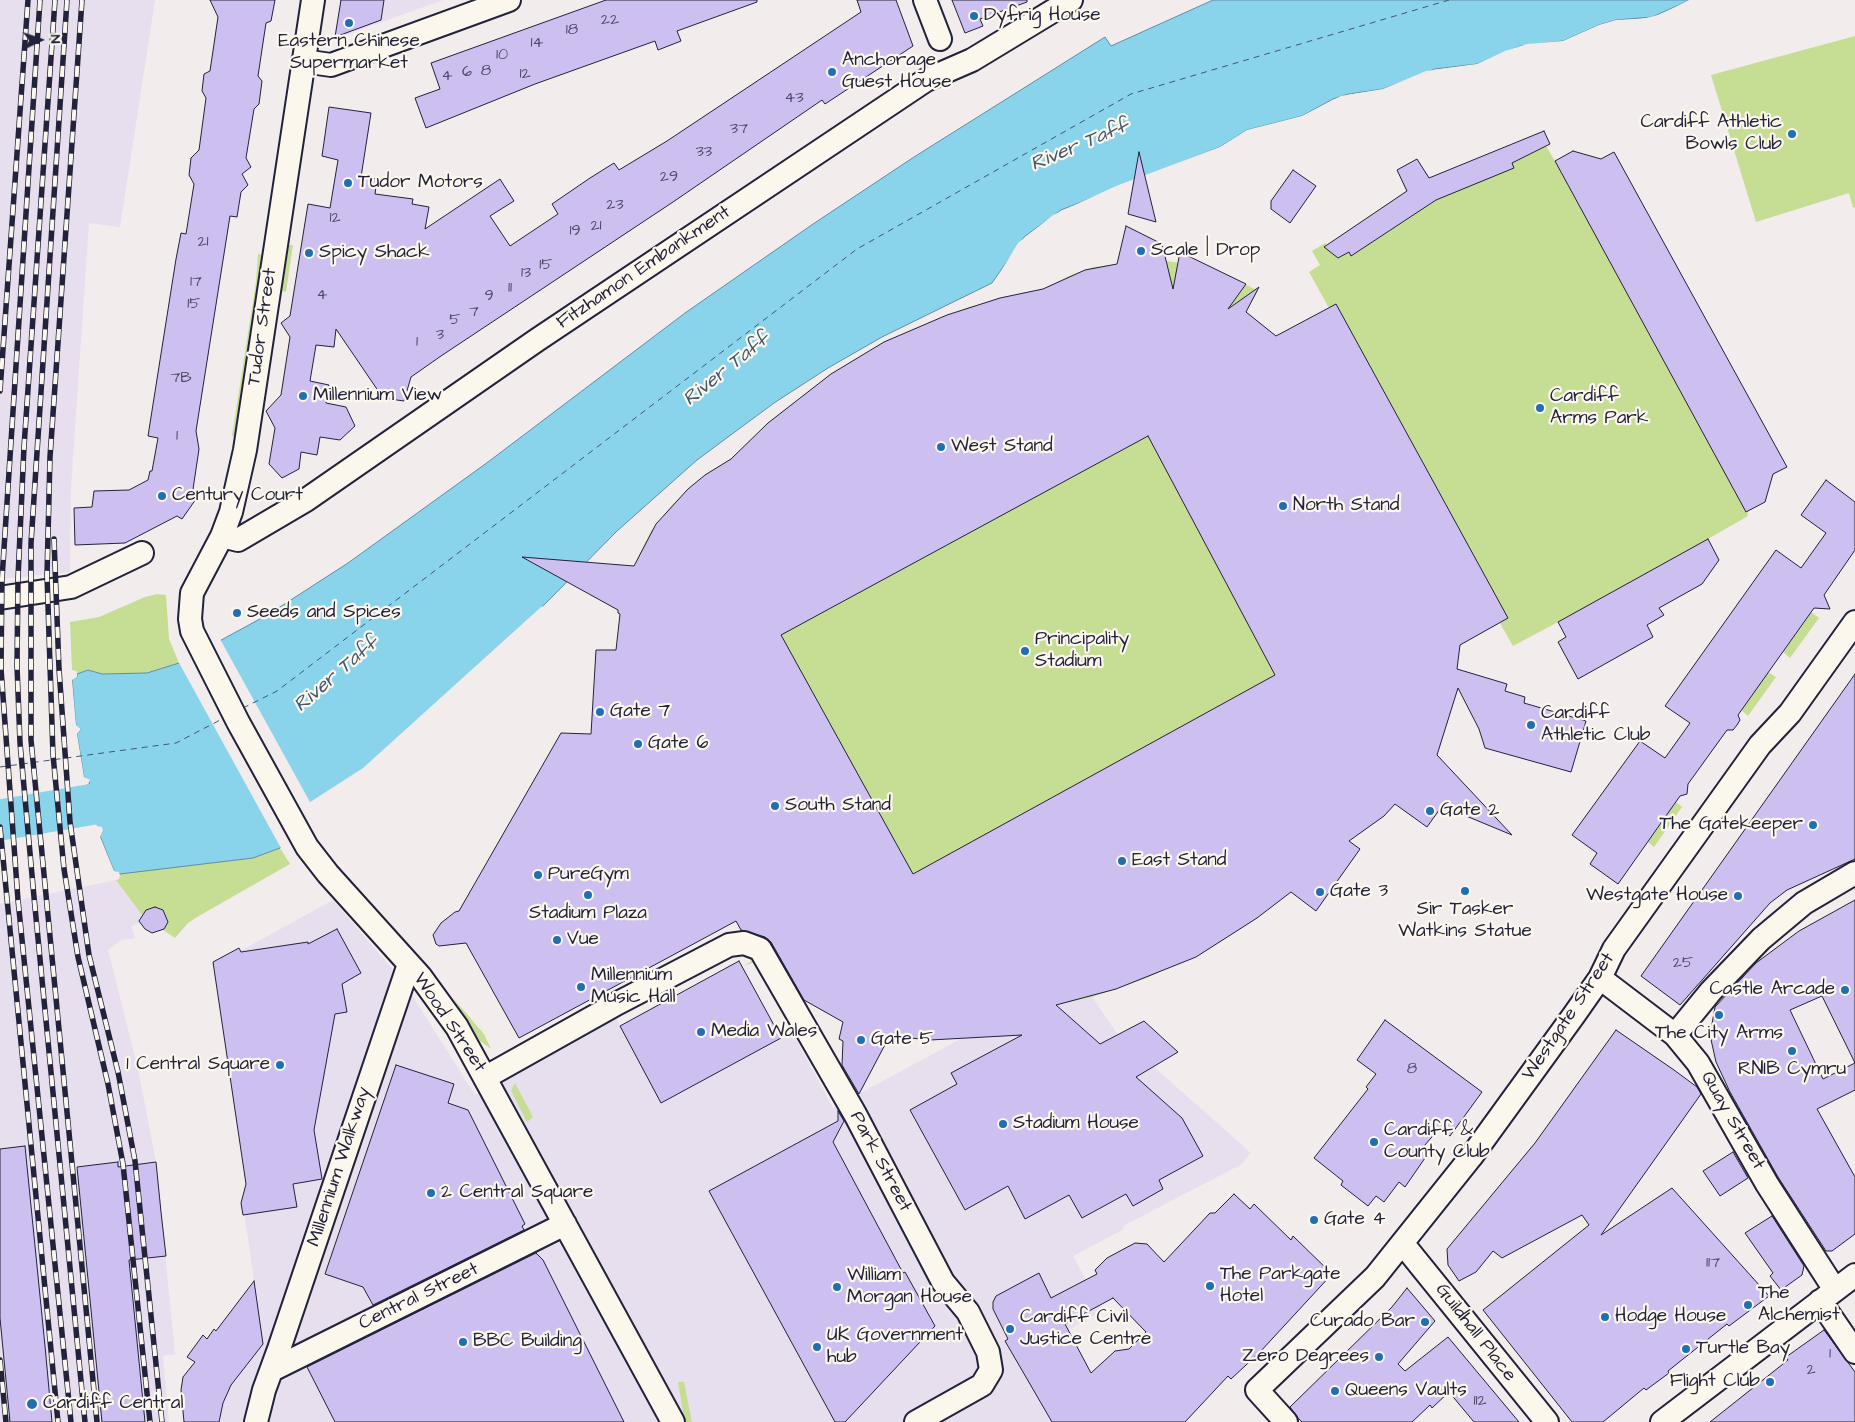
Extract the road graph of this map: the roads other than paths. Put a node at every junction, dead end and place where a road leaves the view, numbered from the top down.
1 (313, 0) edge
2 (509, 0) edge
3 (925, 0) edge
4 (1071, 0) edge
5 (940, 39) dead end
6 (303, 61) junction
7 (222, 536) junction
8 (142, 553) dead end
9 (0, 598) edge
10 (1855, 622) edge
11 (197, 644) joint
12 (1855, 873) edge
13 (408, 964) junction
14 (1600, 978) junction
15 (1675, 1035) junction
16 (486, 1077) junction
17 (565, 1224) junction
18 (1403, 1244) junction
19 (1855, 1275) edge
20 (1827, 1295) junction
21 (1855, 1352) edge
22 (272, 1370) junction
23 (256, 1422) edge
24 (674, 1422) edge
25 (916, 1422) edge
26 (1286, 1422) edge
27 (1547, 1422) edge
28 (1662, 1422) edge

1 - 6 street, Tudor Street
2 - 6 street
3 - 5 street
4 - 7 street, Fitzhamon Embankment
6 - 7 street, Tudor Street
7 - 11 street, Tudor Street
8 - 9 street
10 - 14 street, Westgate Street
11 - 13 street, Wood Street
12 - 15 street
13 - 16 street, Wood Street
13 - 22 street, Millennium Walkway
14 - 15 street, Quay Street
14 - 18 street, Westgate Street
15 - 20 street, Quay Street
16 - 17 street, Wood Street
16 - 25 street, Park Street
17 - 22 street, Central Street
17 - 24 street, Wood Street
18 - 26 street, Westgate Street
18 - 27 street, Guildhall Place
19 - 20 street
20 - 21 street, Quay Street
20 - 28 street
22 - 23 street, Millennium Walkway

